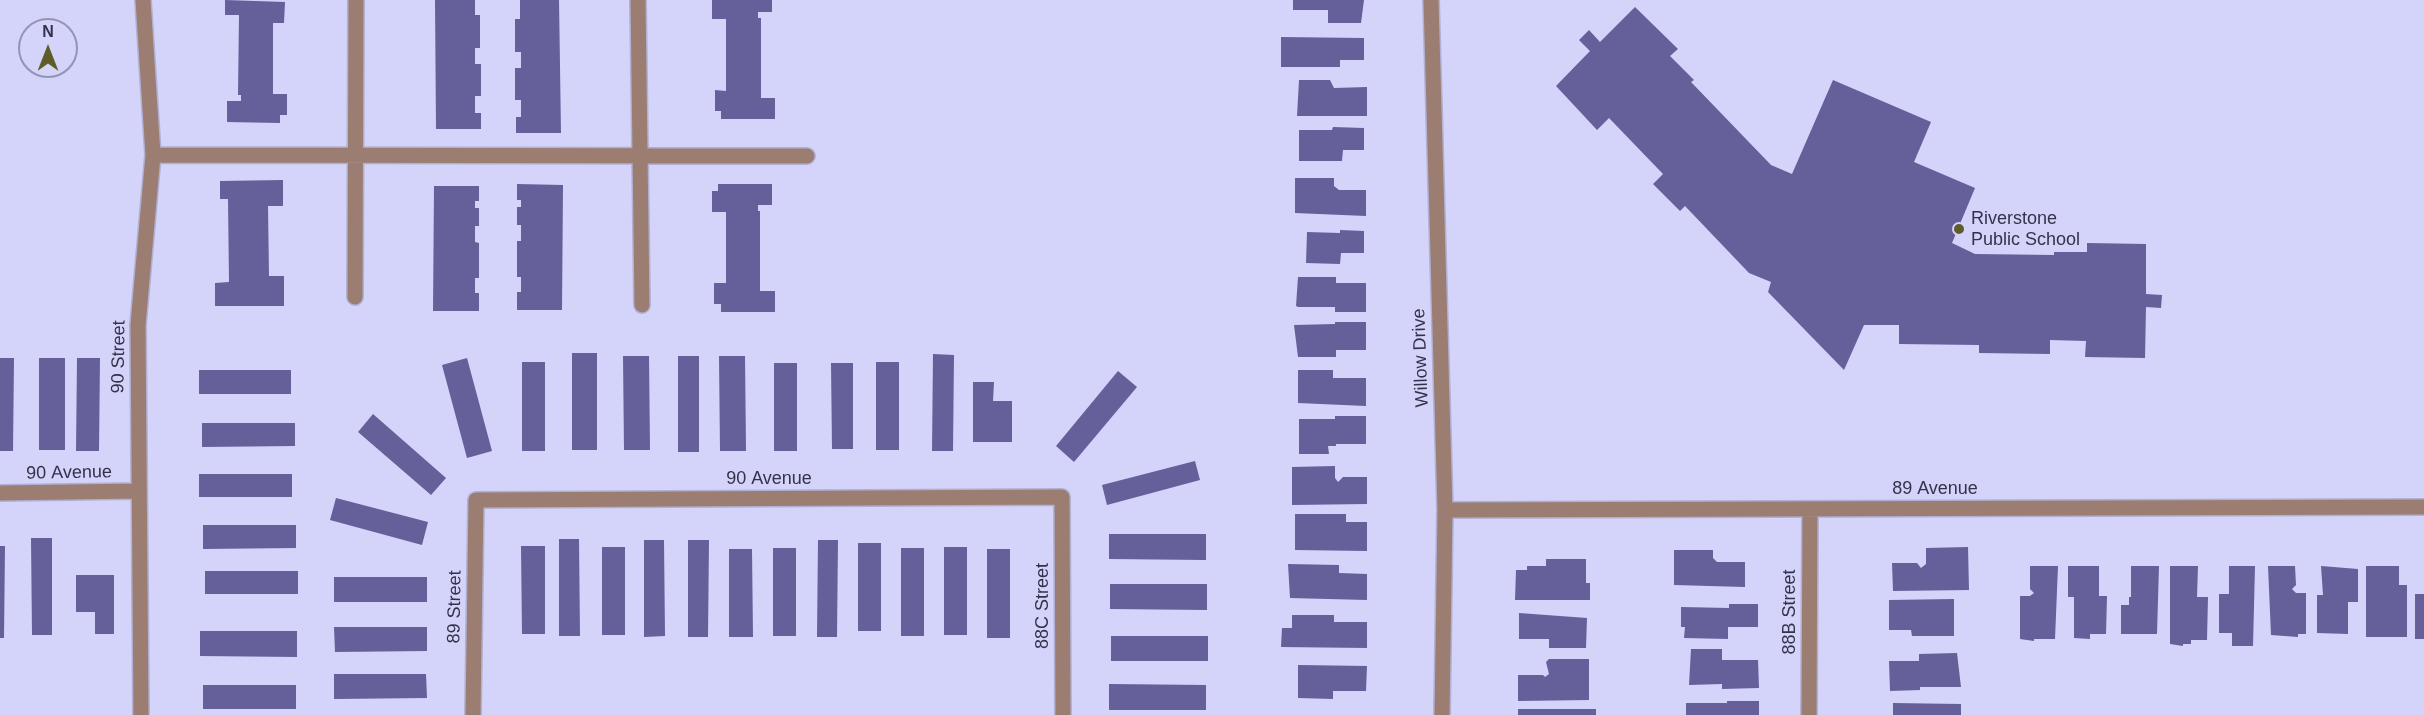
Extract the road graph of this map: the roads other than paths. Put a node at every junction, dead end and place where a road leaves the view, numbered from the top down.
1 (143, 0) edge
2 (356, 0) edge
3 (639, 0) edge
4 (1431, 0) edge
5 (640, 154) junction
6 (153, 155) junction
7 (355, 155) junction
8 (807, 156) dead end
9 (355, 297) dead end
10 (642, 305) dead end
11 (138, 491) junction
12 (0, 493) edge
13 (1062, 497) joint
14 (476, 500) joint
15 (2424, 507) edge
16 (1810, 509) junction
17 (1445, 510) junction
18 (141, 715) edge
19 (473, 715) edge
20 (1064, 715) edge
21 (1442, 715) edge
22 (1809, 715) edge

1 - 6 street, 90 Street
2 - 7 street
3 - 5 street
4 - 17 street, Willow Drive
5 - 7 street
5 - 8 street
5 - 10 street
6 - 7 street
6 - 11 street, 90 Street
7 - 9 street
11 - 12 street, 90 Avenue
11 - 18 street, 90 Street
13 - 14 street, 90 Avenue
13 - 20 street, 88C Street
14 - 19 street, 89 Street
15 - 16 street, 89 Avenue
16 - 17 street, 89 Avenue
16 - 22 street, 88B Street
17 - 21 street, Willow Drive

